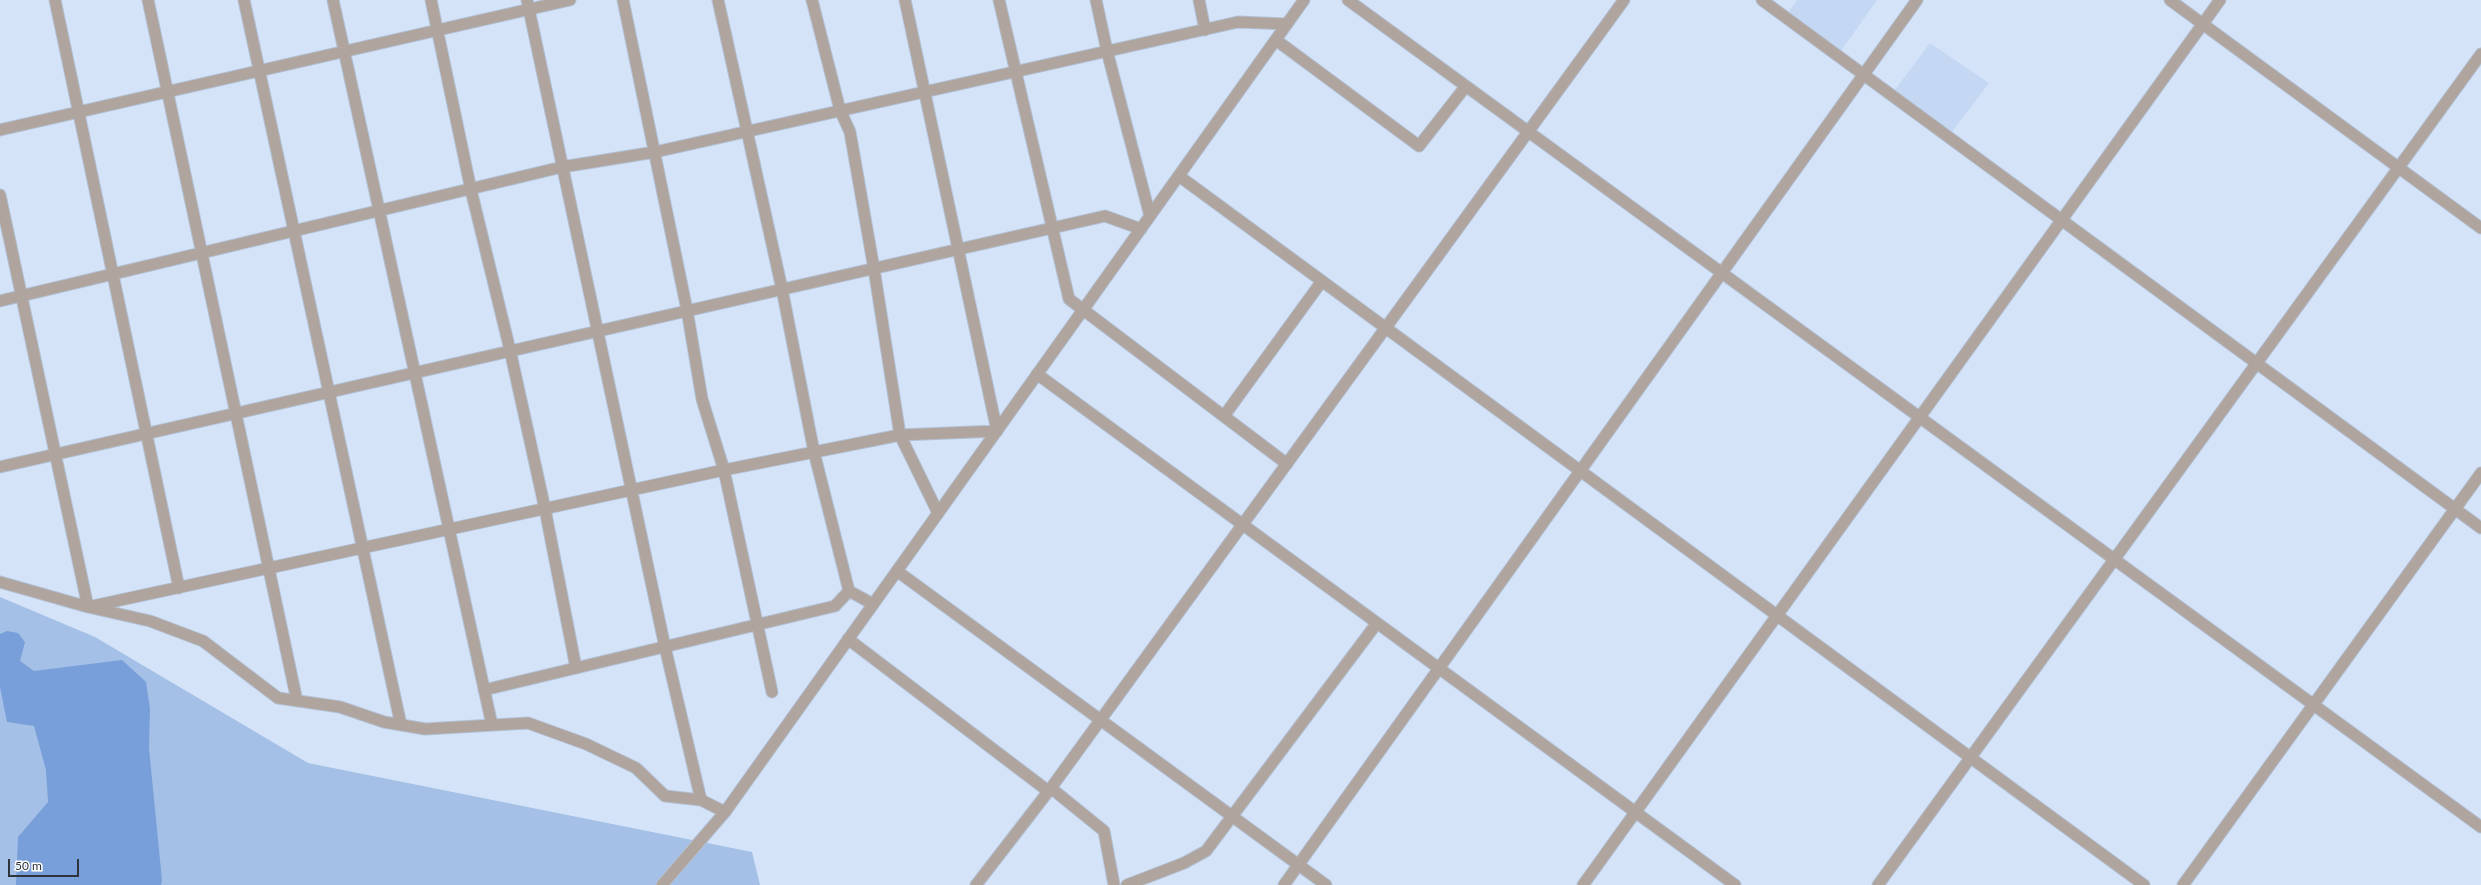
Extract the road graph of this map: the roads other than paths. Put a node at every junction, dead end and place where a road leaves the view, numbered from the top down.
1 (55, 0) edge
2 (148, 0) edge
3 (244, 0) edge
4 (333, 0) edge
5 (431, 0) edge
6 (570, 0) edge
7 (623, 0) edge
8 (718, 0) edge
9 (812, 0) edge
10 (905, 0) edge
11 (999, 0) edge
12 (1096, 0) edge
13 (1199, 0) edge
14 (1304, 0) edge
15 (1348, 0) edge
16 (1624, 0) edge
17 (1762, 0) edge
18 (1917, 0) edge
19 (2170, 0) edge
20 (2220, 0) edge
21 (528, 5) edge
22 (1287, 24) junction
23 (2203, 24) junction
24 (1205, 30) junction
25 (438, 31) junction
26 (1276, 40) junction
27 (1107, 51) junction
28 (344, 52) junction
29 (2481, 54) edge
30 (260, 71) junction
31 (1015, 71) junction
32 (1864, 75) junction
33 (1466, 86) junction
34 (924, 91) junction
35 (167, 92) junction
36 (840, 110) junction
37 (78, 112) junction
38 (0, 130) edge
39 (747, 131) junction
40 (1528, 132) junction
41 (655, 152) junction
42 (562, 167) junction
43 (2398, 168) junction
44 (1179, 176) junction
45 (471, 190) junction
46 (0, 195) edge
47 (379, 212) junction
48 (1150, 216) junction
49 (2062, 220) junction
50 (1051, 228) junction
51 (2481, 228) edge
52 (1140, 229) junction
53 (295, 232) junction
54 (958, 250) junction
55 (202, 254) junction
56 (874, 269) junction
57 (1722, 273) junction
58 (113, 275) junction
59 (1322, 281) junction
60 (782, 289) junction
61 (22, 296) junction
62 (0, 301) edge
63 (687, 310) junction
64 (1082, 311) junction
65 (1386, 328) junction
66 (598, 330) junction
67 (510, 350) junction
68 (2257, 364) junction
69 (414, 372) junction
70 (1037, 374) junction
71 (329, 392) junction
72 (236, 414) junction
73 (1224, 416) junction
74 (1920, 418) junction
75 (997, 431) junction
76 (146, 434) junction
77 (900, 435) junction
78 (814, 452) junction
79 (56, 455) junction
80 (1287, 464) junction
81 (0, 467) edge
82 (724, 470) junction
83 (1580, 471) junction
84 (2481, 472) edge
85 (632, 490) junction
86 (545, 509) junction
87 (2455, 509) junction
88 (938, 513) junction
89 (1243, 525) junction
90 (2481, 528) edge
91 (449, 530) junction
92 (363, 548) junction
93 (2115, 560) junction
94 (269, 568) junction
95 (897, 571) junction
96 (0, 582) edge
97 (179, 588) junction
98 (849, 591) junction
99 (873, 604) junction
100 (88, 607) junction
101 (1778, 616) junction
102 (1377, 623) junction
103 (756, 625) junction
104 (848, 639) junction
105 (665, 647) junction
106 (576, 668) junction
107 (1439, 668) junction
108 (484, 690) junction
109 (772, 692) dead end
110 (297, 701) junction
111 (2313, 705) junction
112 (1101, 720) junction
113 (401, 725) junction
114 (492, 725) junction
115 (1972, 758) junction
116 (1050, 789) junction
117 (701, 800) junction
118 (725, 812) junction
119 (1636, 812) junction
120 (1233, 817) junction
121 (2481, 827) edge
122 (1299, 865) junction
123 (662, 885) edge
124 (976, 885) edge
125 (1114, 885) edge
126 (1127, 885) edge
127 (1284, 885) edge
128 (1326, 885) edge
129 (1583, 885) edge
130 (1735, 885) edge
131 (1878, 885) edge
132 (2144, 885) edge
133 (2183, 885) edge

1 - 37 street
2 - 35 street
3 - 30 street
4 - 28 street
5 - 25 street
6 - 21 street
7 - 41 street
8 - 39 street
9 - 36 street
10 - 34 street
11 - 31 street
12 - 27 street
13 - 24 street
14 - 22 street
15 - 33 street
16 - 40 street
17 - 32 street
18 - 32 street
19 - 23 street
20 - 23 street
21 - 25 street
21 - 42 street
22 - 24 street
22 - 26 street
23 - 43 street
23 - 49 street
24 - 27 street
25 - 28 street
25 - 45 street
26 - 33 street
26 - 44 street
27 - 31 street
27 - 48 street
28 - 30 street
28 - 47 street
29 - 43 street
30 - 35 street
30 - 53 street
31 - 34 street
31 - 50 street
32 - 49 street
32 - 57 street
33 - 40 street
34 - 36 street
34 - 54 street
35 - 37 street
35 - 55 street
36 - 39 street
36 - 56 street
37 - 38 street
37 - 58 street
39 - 41 street
39 - 60 street
40 - 57 street
40 - 65 street
41 - 42 street
41 - 63 street
42 - 45 street
42 - 66 street
43 - 51 street
43 - 68 street
44 - 48 street
44 - 59 street
45 - 47 street
45 - 67 street
46 - 61 street
47 - 53 street
47 - 69 street
48 - 52 street
49 - 68 street
49 - 74 street
50 - 52 street
50 - 54 street
50 - 64 street
52 - 64 street
53 - 55 street
53 - 71 street
54 - 56 street
54 - 75 street
55 - 58 street
55 - 72 street
56 - 60 street
56 - 77 street
57 - 74 street
57 - 83 street
58 - 61 street
58 - 76 street
59 - 65 street
59 - 73 street
60 - 63 street
60 - 78 street
61 - 62 street
61 - 79 street
63 - 66 street
63 - 82 street
64 - 70 street
64 - 73 street
65 - 80 street
65 - 83 street
66 - 67 street
66 - 85 street
67 - 69 street
67 - 86 street
68 - 87 street
68 - 93 street
69 - 71 street
69 - 91 street
70 - 75 street
70 - 89 street
71 - 72 street
71 - 92 street
72 - 76 street
72 - 94 street
73 - 80 street
74 - 93 street
74 - 101 street
75 - 77 street
75 - 88 street
76 - 79 street
76 - 97 street
77 - 78 street
77 - 88 street
78 - 82 street
78 - 98 street
79 - 81 street
79 - 100 street
80 - 89 street
82 - 85 street
82 - 103 street
83 - 101 street
83 - 107 street
84 - 87 street
85 - 86 street
85 - 105 street
86 - 91 street
86 - 106 street
87 - 90 street
87 - 111 street
88 - 95 street
89 - 102 street
89 - 112 street
91 - 92 street
91 - 108 street
92 - 94 street
92 - 113 street
93 - 111 street
93 - 115 street
94 - 97 street
94 - 110 street
95 - 99 street
95 - 112 street
96 - 100 street
97 - 100 street
98 - 99 street
98 - 103 street
99 - 104 street
100 - 110 street
101 - 115 street
101 - 119 street
102 - 107 street
102 - 120 street
103 - 105 street
103 - 109 street
104 - 116 street
104 - 118 street
105 - 106 street
105 - 117 street
106 - 108 street
107 - 119 street
107 - 122 street
108 - 114 street
110 - 113 street
111 - 121 street
111 - 133 street
112 - 116 street
112 - 120 street
113 - 114 street
114 - 117 street
115 - 131 street
115 - 132 street
116 - 124 street
116 - 125 street
117 - 118 street
118 - 123 street
119 - 129 street
119 - 130 street
120 - 122 street
120 - 126 street
122 - 127 street
122 - 128 street

